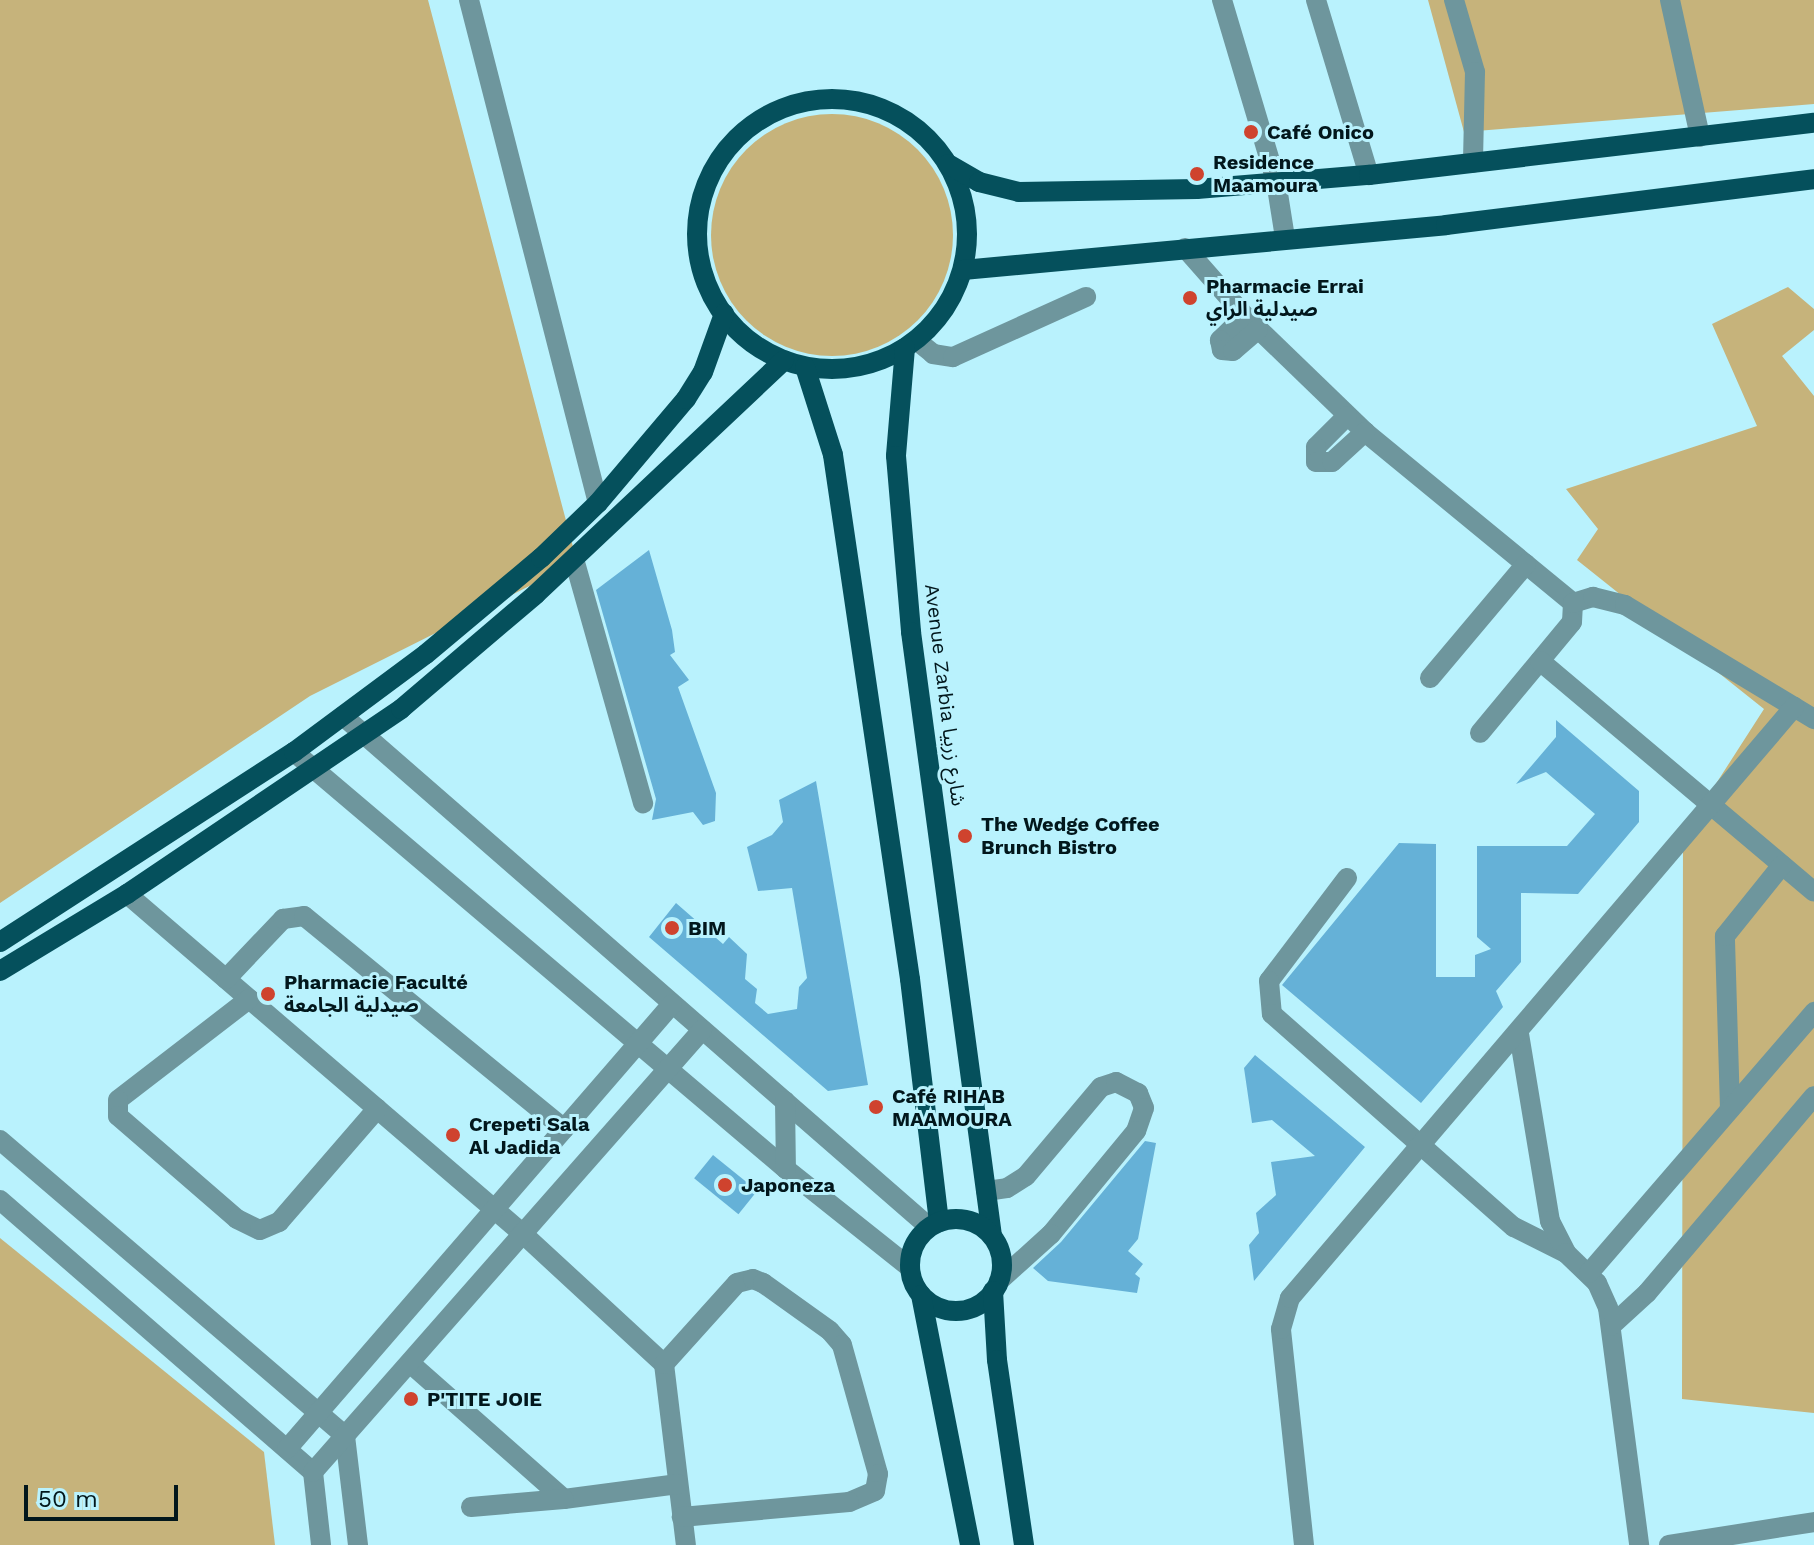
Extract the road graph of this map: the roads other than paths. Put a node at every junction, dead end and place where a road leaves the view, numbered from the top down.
1 (469, 0) edge
2 (1222, 0) edge
3 (1316, 0) edge
4 (1454, 0) edge
5 (1670, 0) edge
6 (1814, 123) edge
7 (1700, 137) junction
8 (1473, 163) junction
9 (948, 164) junction
10 (1369, 175) junction
11 (1814, 179) edge
12 (1276, 181) junction
13 (1285, 238) junction
14 (1185, 248) junction
15 (963, 270) junction
16 (1086, 297) dead end
17 (724, 314) junction
18 (911, 344) junction
19 (784, 360) junction
20 (805, 367) junction
21 (1347, 416) junction
22 (1365, 432) junction
23 (598, 503) junction
24 (574, 559) junction
25 (1526, 564) junction
26 (1573, 603) junction
27 (1540, 661) junction
28 (1430, 678) dead end
29 (1794, 707) junction
30 (343, 716) junction
31 (1814, 719) edge
32 (1480, 733) dead end
33 (362, 737) junction
34 (294, 752) junction
35 (314, 770) junction
36 (643, 803) dead end
37 (1712, 806) junction
38 (1782, 865) junction
39 (1347, 878) dead end
40 (1814, 892) edge
41 (127, 894) junction
42 (0, 942) edge
43 (0, 971) edge
44 (226, 979) junction
45 (249, 999) junction
46 (672, 1004) junction
47 (1814, 1012) edge
48 (702, 1030) junction
49 (1519, 1034) junction
50 (637, 1044) junction
51 (668, 1070) junction
52 (1814, 1096) edge
53 (785, 1101) junction
54 (377, 1109) junction
55 (1730, 1109) junction
56 (564, 1129) junction
57 (0, 1140) edge
58 (1422, 1147) junction
59 (786, 1169) junction
60 (986, 1191) junction
61 (0, 1200) edge
62 (494, 1210) junction
63 (934, 1225) junction
64 (522, 1233) junction
65 (992, 1236) junction
66 (1566, 1253) junction
67 (909, 1267) junction
68 (1589, 1273) junction
69 (996, 1286) junction
70 (921, 1295) junction
71 (1611, 1326) junction
72 (411, 1364) junction
73 (664, 1364) junction
74 (322, 1413) junction
75 (345, 1436) junction
76 (287, 1449) junction
77 (313, 1472) junction
78 (678, 1484) junction
79 (564, 1499) junction
80 (471, 1507) dead end
81 (682, 1517) junction
82 (1814, 1522) edge
83 (321, 1545) edge
84 (358, 1545) edge
85 (686, 1545) edge
86 (970, 1545) edge
87 (1024, 1545) edge
88 (1304, 1545) edge
89 (1639, 1545) edge
90 (1669, 1545) edge

1 - 23 street
2 - 12 street
3 - 10 street
4 - 8 street
5 - 7 street
6 - 7 main road
7 - 8 main road
8 - 10 main road
9 - 12 main road
9 - 15 main road
9 - 17 main road
10 - 12 main road
11 - 13 main road
12 - 13 street
13 - 14 main road
14 - 15 main road
14 - 21 street
15 - 18 main road
16 - 18 street
17 - 19 main road
17 - 23 main road
18 - 20 main road
18 - 60 main road, Avenue Zarbia شارع زربيا
19 - 20 main road
19 - 24 main road
20 - 63 main road
21 - 22 street
21 - 22 street
22 - 25 street
23 - 30 main road
24 - 33 main road
24 - 36 street
25 - 26 street
25 - 28 street
26 - 27 street
26 - 29 street
27 - 32 street
27 - 37 street
29 - 31 street
29 - 37 street
30 - 33 street
30 - 34 main road
33 - 35 main road
33 - 46 street
34 - 35 street
34 - 42 main road
35 - 41 main road
35 - 50 street
37 - 38 street
37 - 49 street
38 - 40 street
38 - 55 street
39 - 58 street
41 - 43 main road
41 - 44 street
44 - 45 street
44 - 56 street
45 - 54 street
45 - 54 street
46 - 48 street
46 - 50 street
47 - 55 street
48 - 51 street
48 - 53 street
49 - 58 street
49 - 66 street
50 - 51 street
50 - 56 street
51 - 59 street
51 - 64 street
52 - 71 street
53 - 59 street
53 - 63 street
54 - 62 street
55 - 68 street
56 - 62 street
57 - 74 street
58 - 66 street
58 - 88 street
59 - 67 street
60 - 65 main road, Avenue Zarbia شارع زربيا
60 - 69 street
61 - 76 street
62 - 64 street
62 - 74 street
63 - 65 main road
63 - 67 main road
64 - 72 street
64 - 73 street
65 - 69 main road
66 - 68 street
67 - 70 main road
68 - 71 street
69 - 70 main road
69 - 87 main road
70 - 86 main road
71 - 89 street
72 - 75 street
72 - 79 street
73 - 78 street
73 - 81 street
74 - 75 street
74 - 76 street
75 - 77 street
75 - 84 street
76 - 77 street
77 - 83 street
78 - 79 street
78 - 81 street
79 - 80 street
81 - 85 street
82 - 90 street

